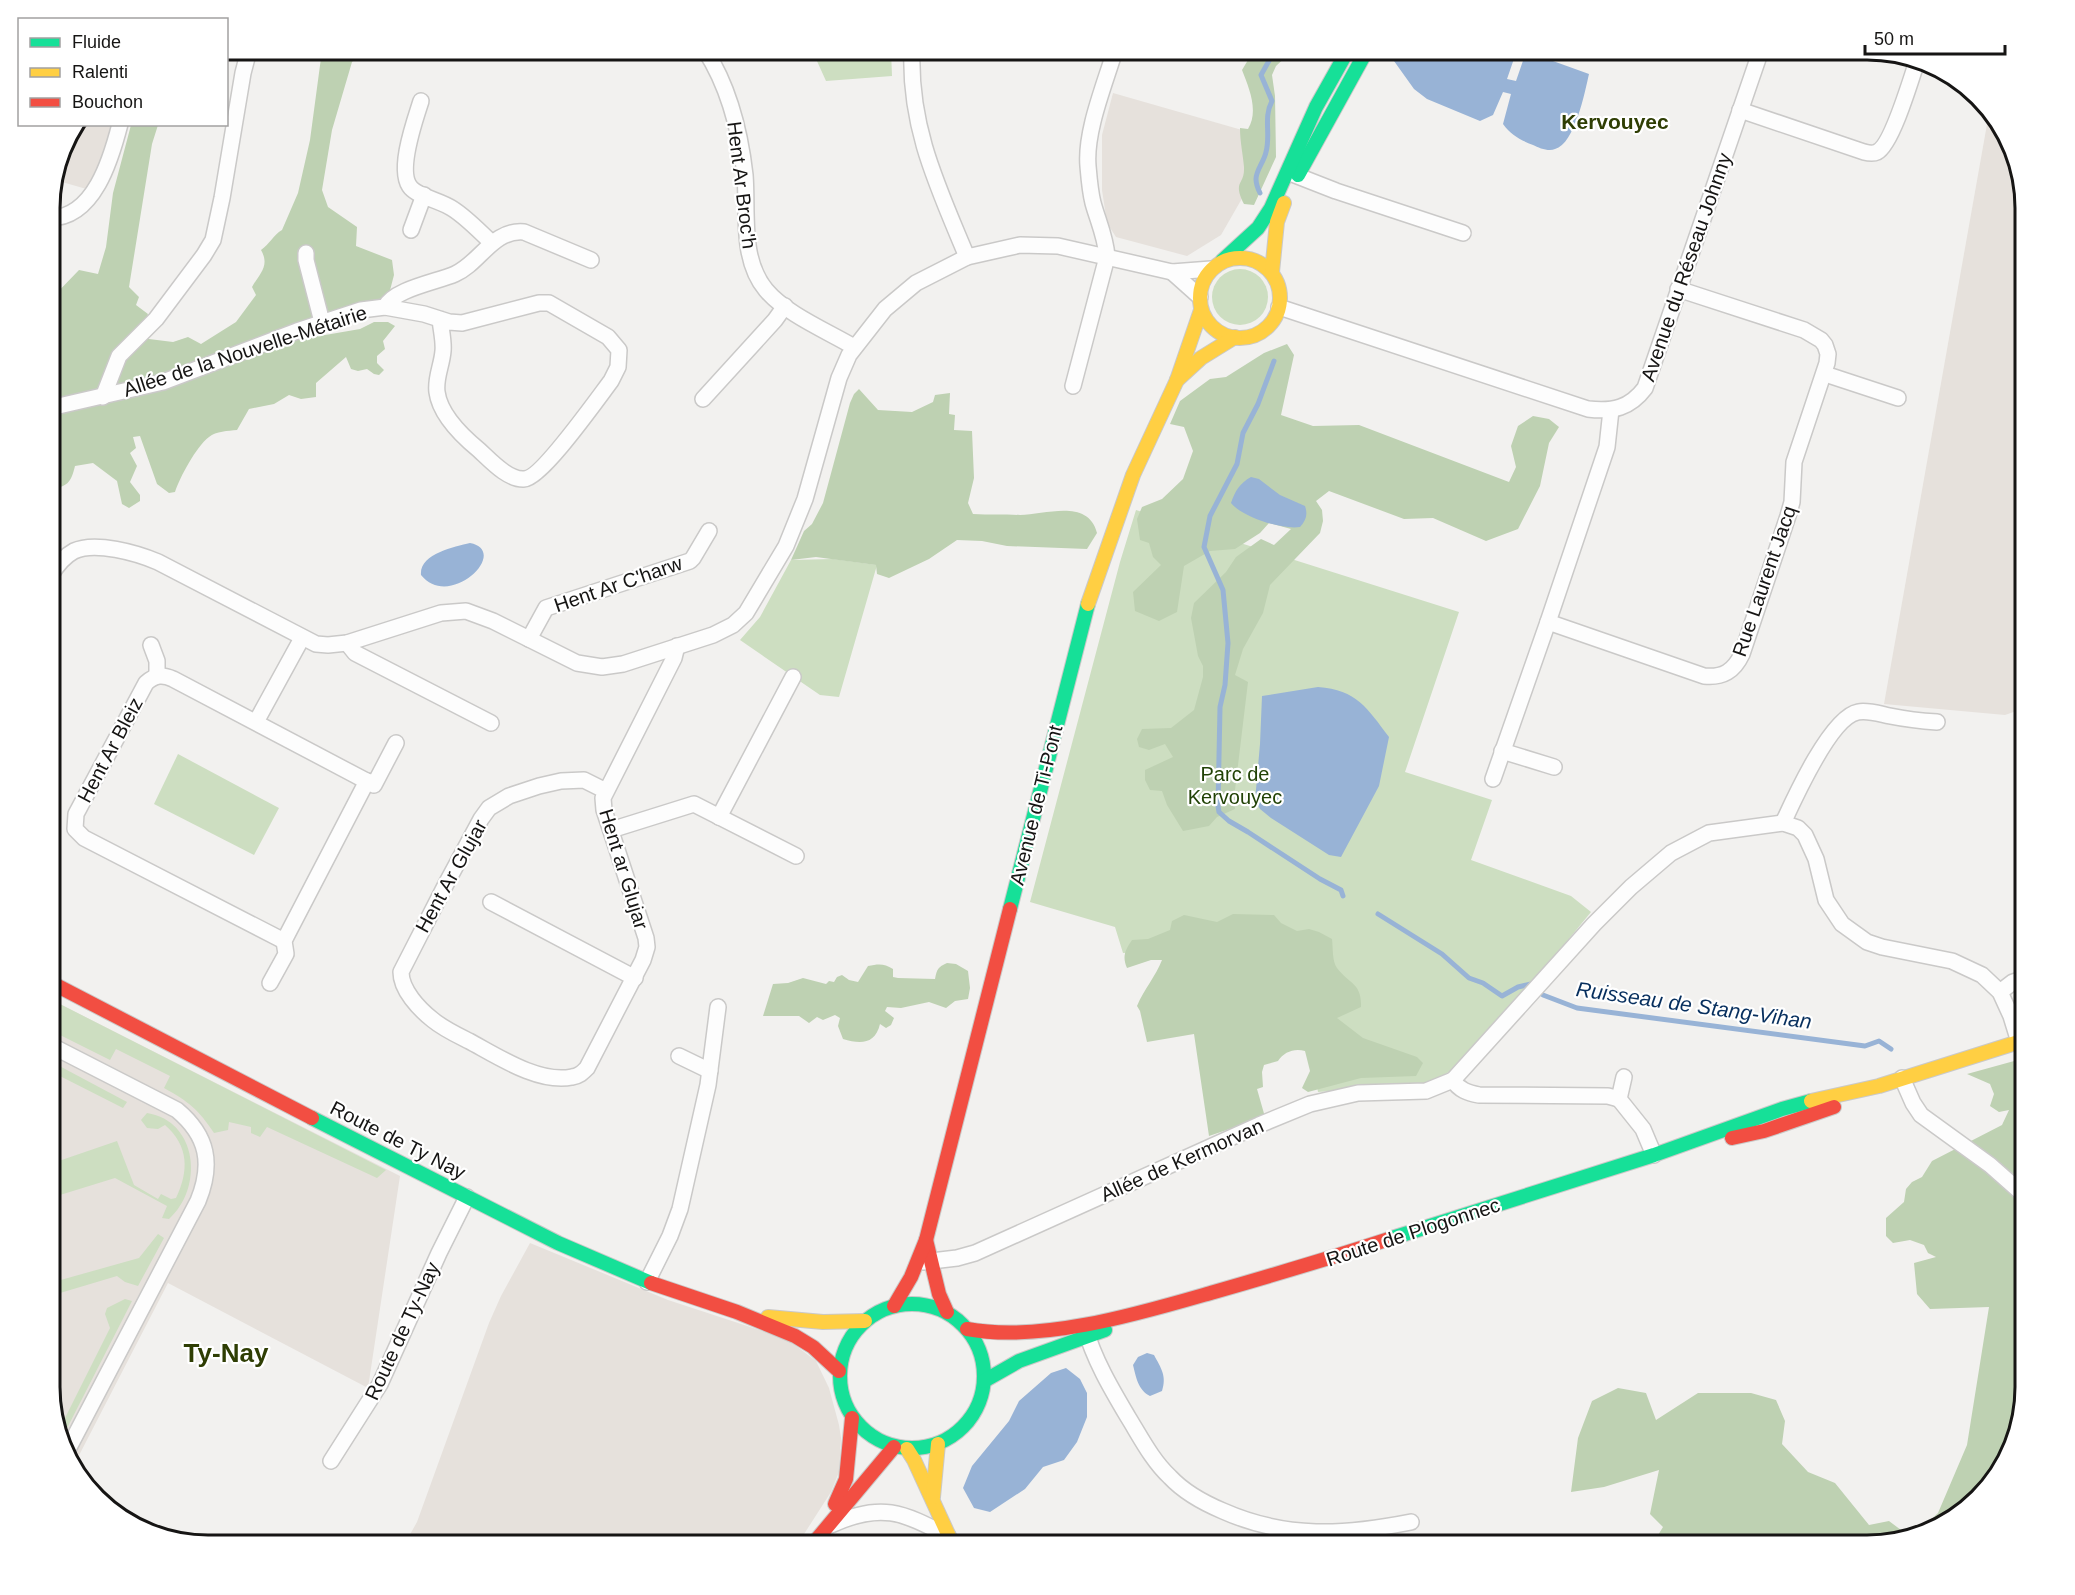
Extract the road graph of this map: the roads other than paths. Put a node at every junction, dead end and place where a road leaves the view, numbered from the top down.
1 (246, 60) edge
2 (710, 60) edge
3 (912, 60) edge
4 (1112, 60) edge
5 (1342, 60) edge
6 (1361, 60) edge
7 (1758, 60) edge
8 (1915, 68) edge
9 (421, 101) dead end
10 (1740, 110) junction
11 (119, 126) edge
12 (1293, 174) junction
13 (424, 195) junction
14 (60, 216) edge
15 (411, 230) dead end
16 (1463, 232) dead end
17 (492, 243) junction
18 (306, 253) dead end
19 (967, 257) junction
20 (1107, 257) junction
21 (591, 260) dead end
22 (1216, 265) junction
23 (1172, 272) junction
24 (1272, 272) junction
25 (1678, 289) junction
26 (1200, 304) junction
27 (784, 306) junction
28 (385, 307) junction
29 (1279, 307) junction
30 (440, 319) junction
31 (322, 322) junction
32 (1235, 337) junction
33 (854, 347) junction
34 (1825, 374) junction
35 (1177, 380) junction
36 (1073, 386) dead end
37 (103, 397) junction
38 (1898, 398) dead end
39 (703, 399) dead end
40 (60, 406) edge
41 (1611, 410) junction
42 (709, 531) dead end
43 (60, 563) edge
44 (1548, 622) junction
45 (302, 638) junction
46 (529, 639) junction
47 (347, 643) junction
48 (151, 645) dead end
49 (677, 646) junction
50 (157, 676) junction
51 (793, 677) dead end
52 (256, 722) junction
53 (1936, 722) dead end
54 (491, 723) dead end
55 (396, 743) dead end
56 (1502, 751) junction
57 (1554, 766) dead end
58 (1493, 778) dead end
59 (367, 781) junction
60 (606, 791) junction
61 (719, 817) junction
62 (1783, 823) junction
63 (611, 830) junction
64 (796, 856) dead end
65 (491, 902) dead end
66 (284, 941) junction
67 (635, 978) junction
68 (2015, 981) edge
69 (270, 983) dead end
70 (60, 987) edge
71 (2000, 992) junction
72 (718, 1007) dead end
73 (2015, 1025) edge
74 (2015, 1043) edge
75 (60, 1050) edge
76 (679, 1056) dead end
77 (710, 1071) junction
78 (580, 1075) joint
79 (1624, 1077) dead end
80 (1902, 1078) junction
81 (1453, 1080) junction
82 (1619, 1099) junction
83 (1654, 1155) junction
84 (2015, 1187) edge
85 (466, 1197) junction
86 (923, 1262) junction
87 (647, 1282) junction
88 (894, 1306) junction
89 (737, 1312) junction
90 (947, 1312) junction
91 (865, 1321) junction
92 (968, 1329) junction
93 (1086, 1330) junction
94 (839, 1371) junction
95 (984, 1381) junction
96 (852, 1418) junction
97 (71, 1444) edge
98 (938, 1444) junction
99 (901, 1448) junction
100 (331, 1461) dead end
101 (933, 1500) junction
102 (1411, 1522) dead end
103 (823, 1529) junction
104 (819, 1535) edge
105 (943, 1535) edge
106 (949, 1535) edge

1 - 37 street
2 - 27 street, Hent Ar Broc'h
3 - 19 street
4 - 20 street
5 - 12 main road
6 - 12 main road
7 - 10 street, Avenue du Réseau Johnny
8 - 10 street
9 - 13 street
10 - 25 street, Avenue du Réseau Johnny
11 - 14 street
12 - 16 street
12 - 22 main road
12 - 24 main road
13 - 15 street
13 - 17 street
17 - 21 street
17 - 28 street
18 - 31 street
19 - 20 street
19 - 33 street
20 - 23 street
20 - 36 street
22 - 23 street
22 - 24 main road
22 - 26 main road
23 - 26 street
24 - 29 main road
25 - 34 street, Rue Laurent Jacq
25 - 41 street, Avenue du Réseau Johnny
26 - 32 main road
26 - 35 main road, Avenue de Ti-Pont
27 - 33 street, Hent Ar Broc'h
27 - 39 street
28 - 30 street, Allée de la Nouvelle-Métairie
28 - 31 street, Allée de la Nouvelle-Métairie
29 - 32 main road
29 - 41 street
30 - 30 street, Allée de la Nouvelle-Métairie
31 - 37 street, Allée de la Nouvelle-Métairie
32 - 35 main road, Avenue de Ti-Pont
33 - 49 street
34 - 38 street
34 - 44 street, Rue Laurent Jacq
35 - 86 main road, Avenue de Ti-Pont
37 - 40 street, Allée de la Nouvelle-Métairie
41 - 44 street
42 - 46 street, Hent Ar C'harw
43 - 45 street
44 - 56 street
45 - 47 street
45 - 52 street
46 - 47 street
46 - 49 street
47 - 54 street
48 - 50 street, Hent Ar Bleiz
49 - 60 street, Hent Ar Glujar
50 - 52 street, Hent Ar Bleiz
50 - 66 street, Hent Ar Bleiz
51 - 61 street
52 - 59 street, Hent Ar Bleiz
53 - 62 street
55 - 59 street
56 - 57 street
56 - 58 street
59 - 66 street
60 - 63 street, Hent ar Glujar
60 - 78 street, Hent Ar Glujar
61 - 63 street, Hent Ar Glujar
61 - 64 street, Hent Ar Glujar
62 - 71 street, Route de Plogonnec
62 - 81 street, Allée de Kermorvan
63 - 67 street, Hent ar Glujar
65 - 67 street
66 - 69 street
67 - 78 street, Hent ar Glujar
68 - 71 street
70 - 85 main road, Route de Ty Nay
71 - 73 street, Route de Plogonnec
72 - 77 street
74 - 80 main road, Route de Plogonnec
75 - 97 street
76 - 77 street
77 - 87 street
79 - 82 street
80 - 83 main road, Route de Plogonnec
80 - 84 street
81 - 82 street
81 - 86 street, Allée de Kermorvan
82 - 83 street
83 - 93 main road, Route de Plogonnec
85 - 87 main road, Route de Ty Nay
85 - 100 street, Route de Ty-Nay
86 - 88 main road
86 - 90 main road, Avenue de Ti-Pont
87 - 89 main road, Route de Ty Nay
88 - 90 main road
88 - 91 main road
89 - 91 main road, Route de Ty Nay
89 - 94 main road, Route de Ty Nay
90 - 92 main road
91 - 94 main road
92 - 93 main road, Route de Plogonnec
92 - 95 main road
93 - 95 main road, Route de Plogonnec
93 - 102 street
94 - 96 main road
95 - 98 main road
96 - 99 main road
96 - 103 main road
98 - 99 main road
98 - 101 main road
99 - 101 main road
99 - 103 main road
101 - 106 main road
103 - 104 main road
103 - 105 street

